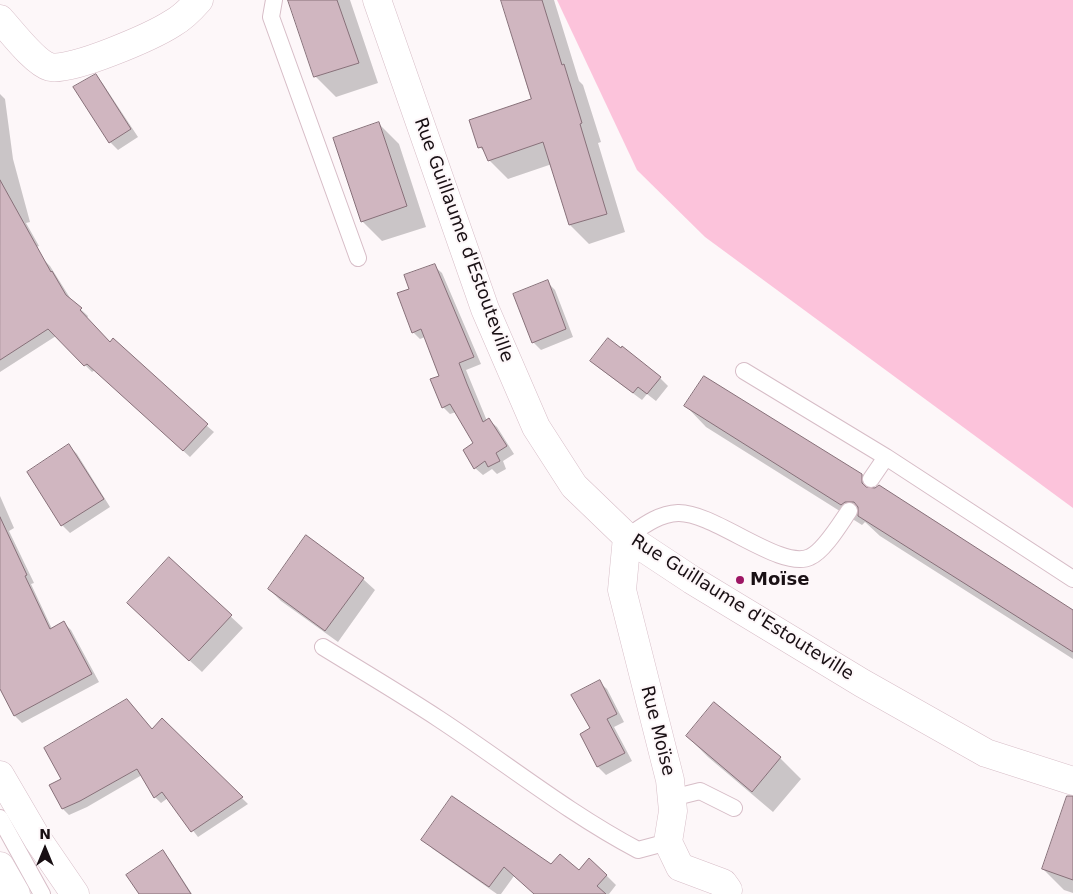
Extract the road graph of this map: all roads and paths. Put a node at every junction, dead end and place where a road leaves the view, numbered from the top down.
1 (198, 0) edge
2 (274, 0) edge
3 (377, 0) edge
4 (0, 19) edge
5 (358, 258) dead end
6 (744, 371) dead end
7 (886, 457) junction
8 (870, 479) dead end
9 (849, 510) dead end
10 (627, 536) junction
11 (1073, 578) edge
12 (323, 646) dead end
13 (0, 775) edge
14 (1073, 781) edge
15 (672, 798) junction
16 (734, 808) dead end
17 (0, 818) edge
18 (668, 842) junction
19 (0, 866) edge
20 (16, 894) edge
21 (42, 894) edge
22 (74, 894) edge
23 (727, 894) edge

1 - 4 street
2 - 5 lane
3 - 10 street, Rue Guillaume d'Estouteville
6 - 7 lane
7 - 8 lane
7 - 11 lane
9 - 10 lane
10 - 14 street, Rue Guillaume d'Estouteville
10 - 15 street, Rue Moïse
12 - 18 lane
13 - 22 street
15 - 16 lane
15 - 18 street, Rue Moïse
17 - 21 lane
18 - 23 street
19 - 20 street

